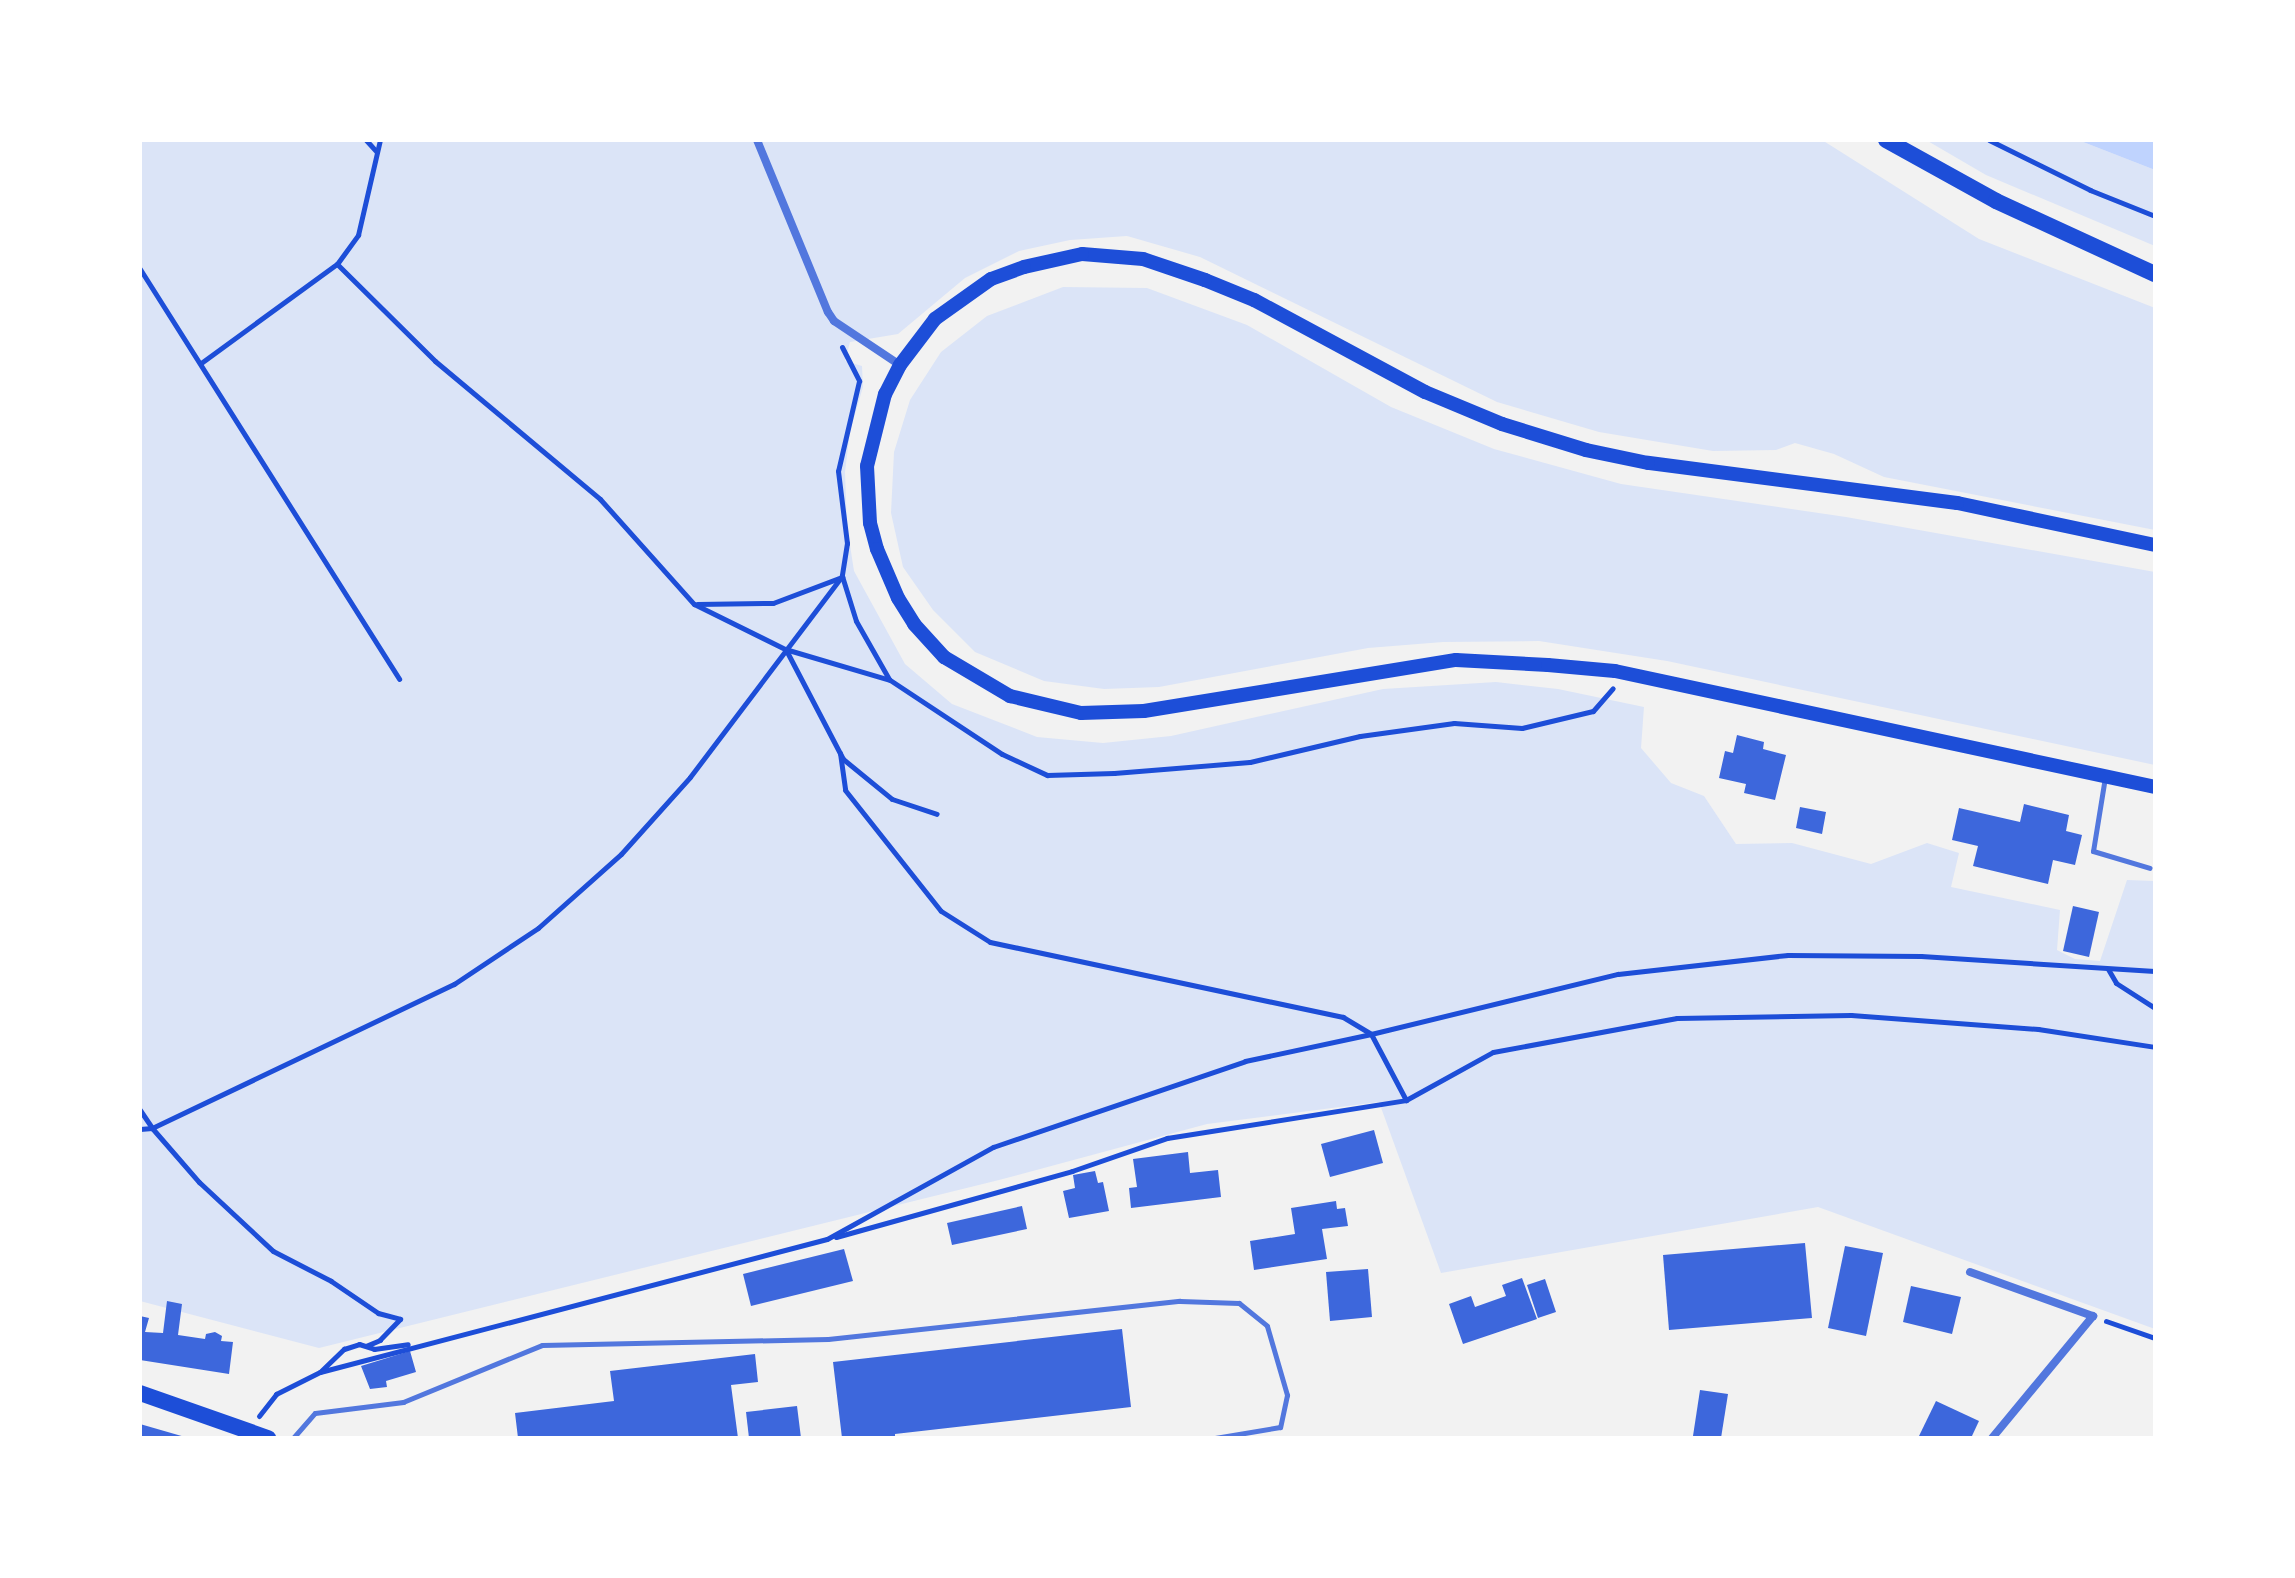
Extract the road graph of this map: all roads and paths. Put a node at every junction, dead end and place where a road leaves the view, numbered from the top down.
1 (366, 140) edge
2 (380, 140) edge
3 (757, 140) edge
4 (1886, 140) edge
5 (1989, 140) edge
6 (377, 152) junction
7 (2155, 216) edge
8 (337, 264) junction
9 (140, 269) edge
10 (2155, 274) edge
11 (834, 321) junction
12 (201, 363) junction
13 (900, 365) junction
14 (2155, 545) edge
15 (842, 576) junction
16 (694, 604) junction
17 (785, 649) junction
18 (399, 679) dead end
19 (890, 680) junction
20 (1613, 688) dead end
21 (840, 753) junction
22 (2105, 776) junction
23 (2155, 787) edge
24 (937, 814) dead end
25 (2150, 868) dead end
26 (2108, 968) junction
27 (2155, 971) edge
28 (2155, 1008) edge
29 (1371, 1034) junction
30 (2155, 1047) edge
31 (1406, 1100) junction
32 (140, 1110) edge
33 (152, 1128) junction
34 (140, 1129) edge
35 (827, 1239) junction
36 (1970, 1272) dead end
37 (2093, 1316) junction
38 (2155, 1338) edge
39 (434, 1341) junction
40 (366, 1346) junction
41 (320, 1372) junction
42 (140, 1393) edge
43 (249, 1429) junction
44 (268, 1438) edge
45 (293, 1438) edge
46 (1215, 1438) edge
47 (1992, 1438) edge

1 - 6 path
2 - 6 path
3 - 11 street
4 - 10 main road
5 - 7 path
6 - 8 path
8 - 12 path
8 - 16 path
9 - 12 path
11 - 13 street
11 - 15 path
12 - 18 path
13 - 14 main road
13 - 22 main road
15 - 16 path
15 - 17 path
15 - 19 path
16 - 17 path
17 - 19 path
17 - 21 path
17 - 33 path
19 - 20 path
21 - 24 path
21 - 29 path
22 - 23 main road
22 - 25 lane
26 - 27 path
26 - 28 path
26 - 29 path
29 - 31 path
29 - 35 path
30 - 31 path
31 - 35 path
32 - 33 path
33 - 34 path
33 - 40 path
35 - 39 path
36 - 37 street
37 - 38 path
37 - 47 street
39 - 40 path
39 - 41 path
40 - 41 path
41 - 43 path
42 - 43 main road
43 - 44 main road
45 - 46 lane

